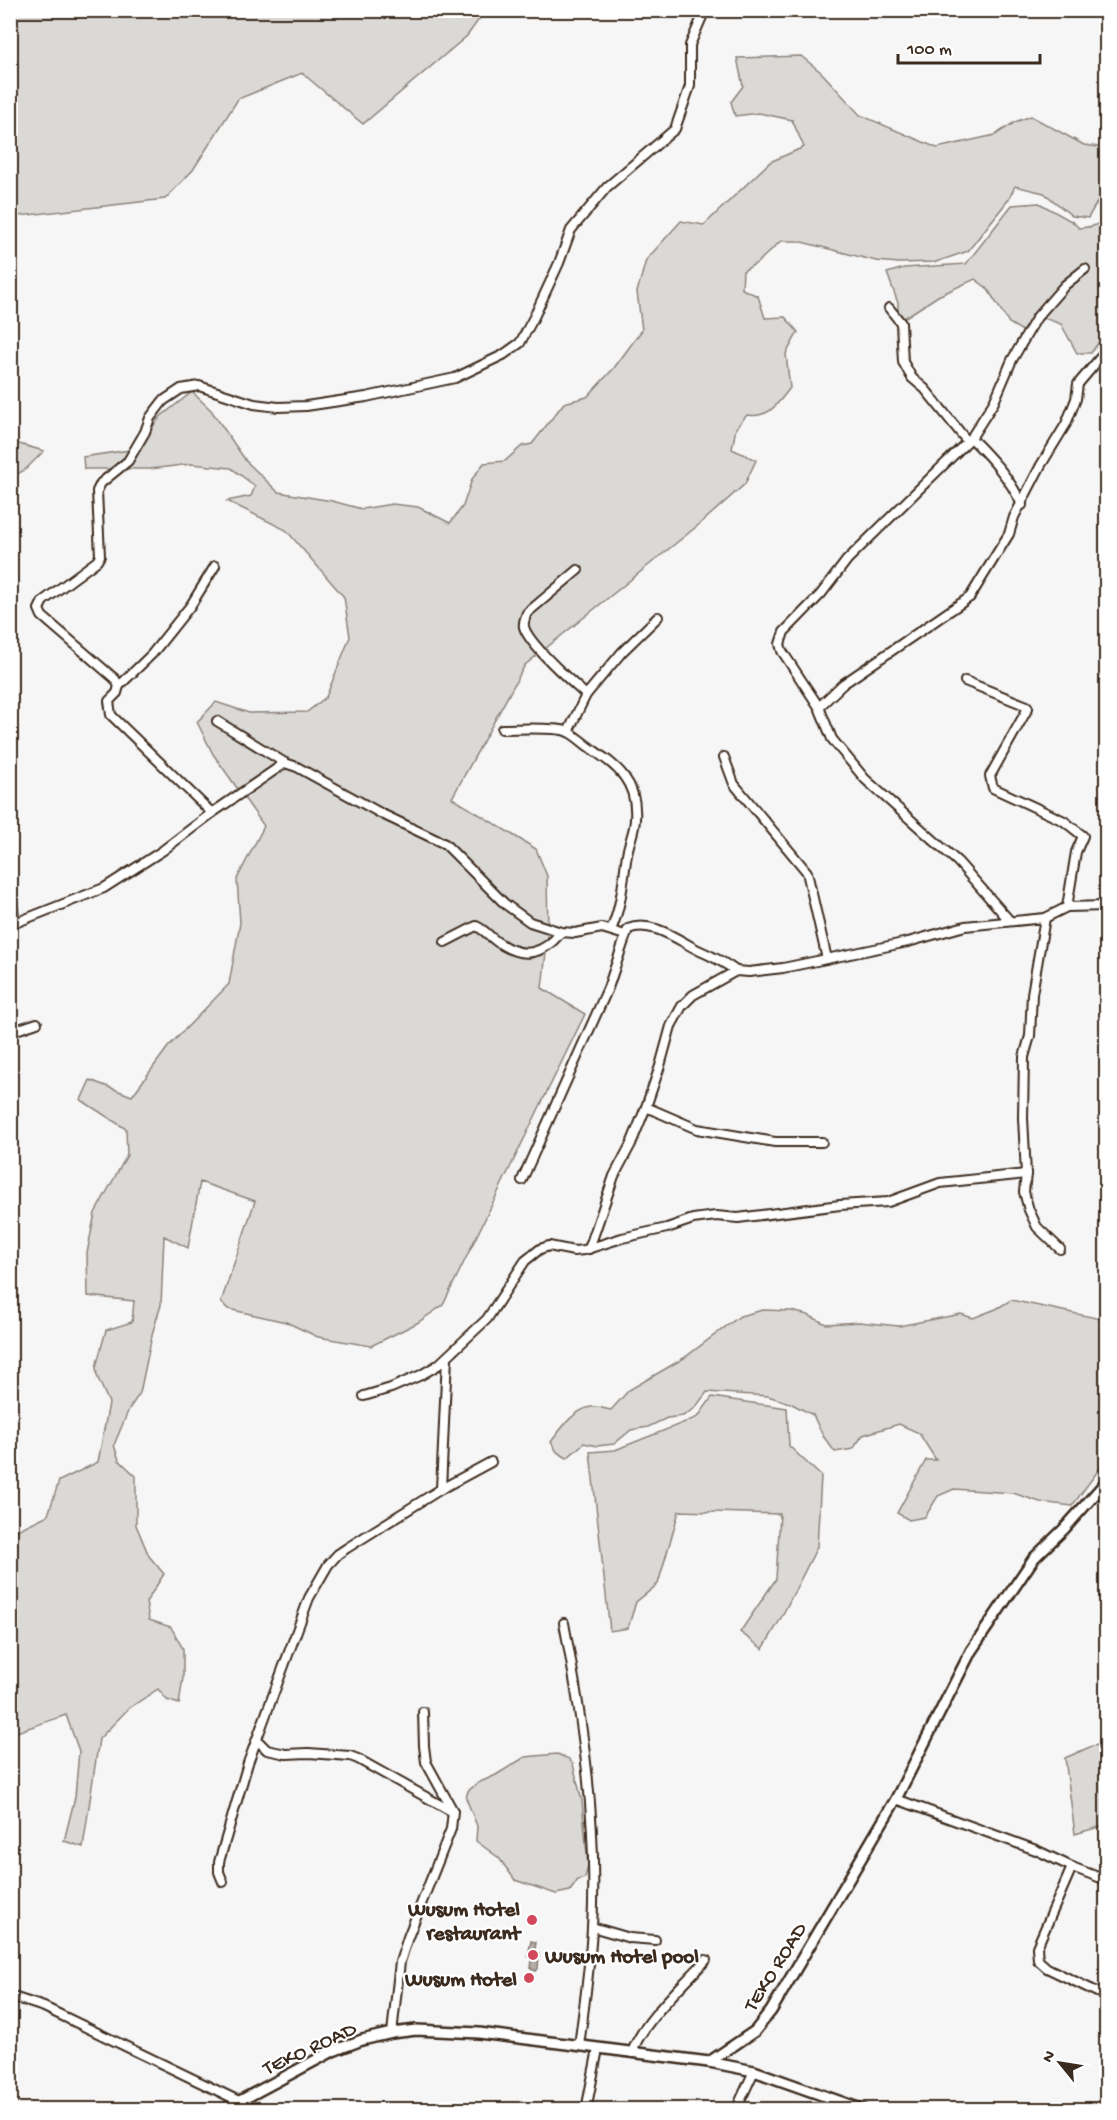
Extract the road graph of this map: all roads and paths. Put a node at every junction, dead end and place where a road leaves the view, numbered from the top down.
1 (705, 10) edge
2 (1085, 269) dead end
3 (889, 309) dead end
4 (1107, 351) edge
5 (969, 440) junction
6 (1022, 504) junction
7 (215, 566) dead end
8 (578, 570) dead end
9 (658, 617) dead end
10 (965, 681) dead end
11 (119, 686) junction
12 (586, 695) junction
13 (819, 707) junction
14 (217, 721) dead end
15 (502, 729) dead end
16 (568, 732) junction
17 (724, 757) dead end
18 (285, 763) junction
19 (212, 813) junction
20 (10, 888) edge
21 (1107, 906) edge
22 (1067, 907) junction
23 (1045, 918) junction
24 (1010, 920) junction
25 (13, 924) edge
26 (611, 930) junction
27 (561, 932) junction
28 (625, 935) junction
29 (445, 942) dead end
30 (828, 959) junction
31 (736, 970) junction
32 (37, 1023) dead end
33 (10, 1032) edge
34 (646, 1107) junction
35 (822, 1142) dead end
36 (1026, 1174) junction
37 (522, 1180) dead end
38 (589, 1249) junction
39 (1060, 1249) dead end
40 (447, 1357) junction
41 (364, 1396) dead end
42 (490, 1462) dead end
43 (1107, 1482) edge
44 (441, 1490) junction
45 (564, 1623) dead end
46 (423, 1712) dead end
47 (258, 1741) junction
48 (896, 1799) junction
49 (453, 1811) junction
50 (1072, 1867) junction
51 (1107, 1880) edge
52 (223, 1882) dead end
53 (592, 1927) junction
54 (655, 1940) dead end
55 (706, 1960) dead end
56 (1107, 1994) edge
57 (10, 1996) edge
58 (392, 2033) junction
59 (579, 2046) junction
60 (598, 2049) junction
61 (632, 2053) junction
62 (709, 2062) junction
63 (754, 2071) junction
64 (240, 2101) junction
65 (223, 2109) edge
66 (586, 2109) edge
67 (736, 2109) edge
68 (864, 2109) edge

1 - 11 street
2 - 5 street
3 - 5 street
4 - 6 street
5 - 6 street
5 - 13 street
6 - 13 street
7 - 11 street
8 - 12 street
9 - 12 street
10 - 22 street
11 - 19 street
12 - 16 street
13 - 24 street
14 - 18 street
15 - 16 street
16 - 26 street
17 - 30 street
18 - 19 street
18 - 27 street
19 - 25 street
20 - 25 street
21 - 22 street
22 - 23 street
23 - 24 street
23 - 36 street
24 - 30 street
26 - 27 street
26 - 28 street
27 - 29 street
28 - 31 street
28 - 37 street
30 - 31 street
31 - 34 street
32 - 33 street
34 - 35 street
34 - 38 street
36 - 38 street
36 - 39 street
38 - 40 street
40 - 41 street
40 - 44 street
42 - 44 street
43 - 48 street, TEKO ROAD
44 - 47 street
45 - 53 street
46 - 49 street
47 - 49 street
47 - 52 street
48 - 50 street
48 - 62 street, TEKO ROAD
49 - 58 street
50 - 51 street
50 - 56 street
53 - 54 street
53 - 59 street
55 - 61 street
57 - 64 street
58 - 59 street, TEKO ROAD
58 - 64 street, TEKO ROAD
59 - 60 street, TEKO ROAD
60 - 61 street, TEKO ROAD
60 - 66 street
61 - 62 street, TEKO ROAD
62 - 63 street
63 - 67 street
63 - 68 street
64 - 65 street, TEKO ROAD

